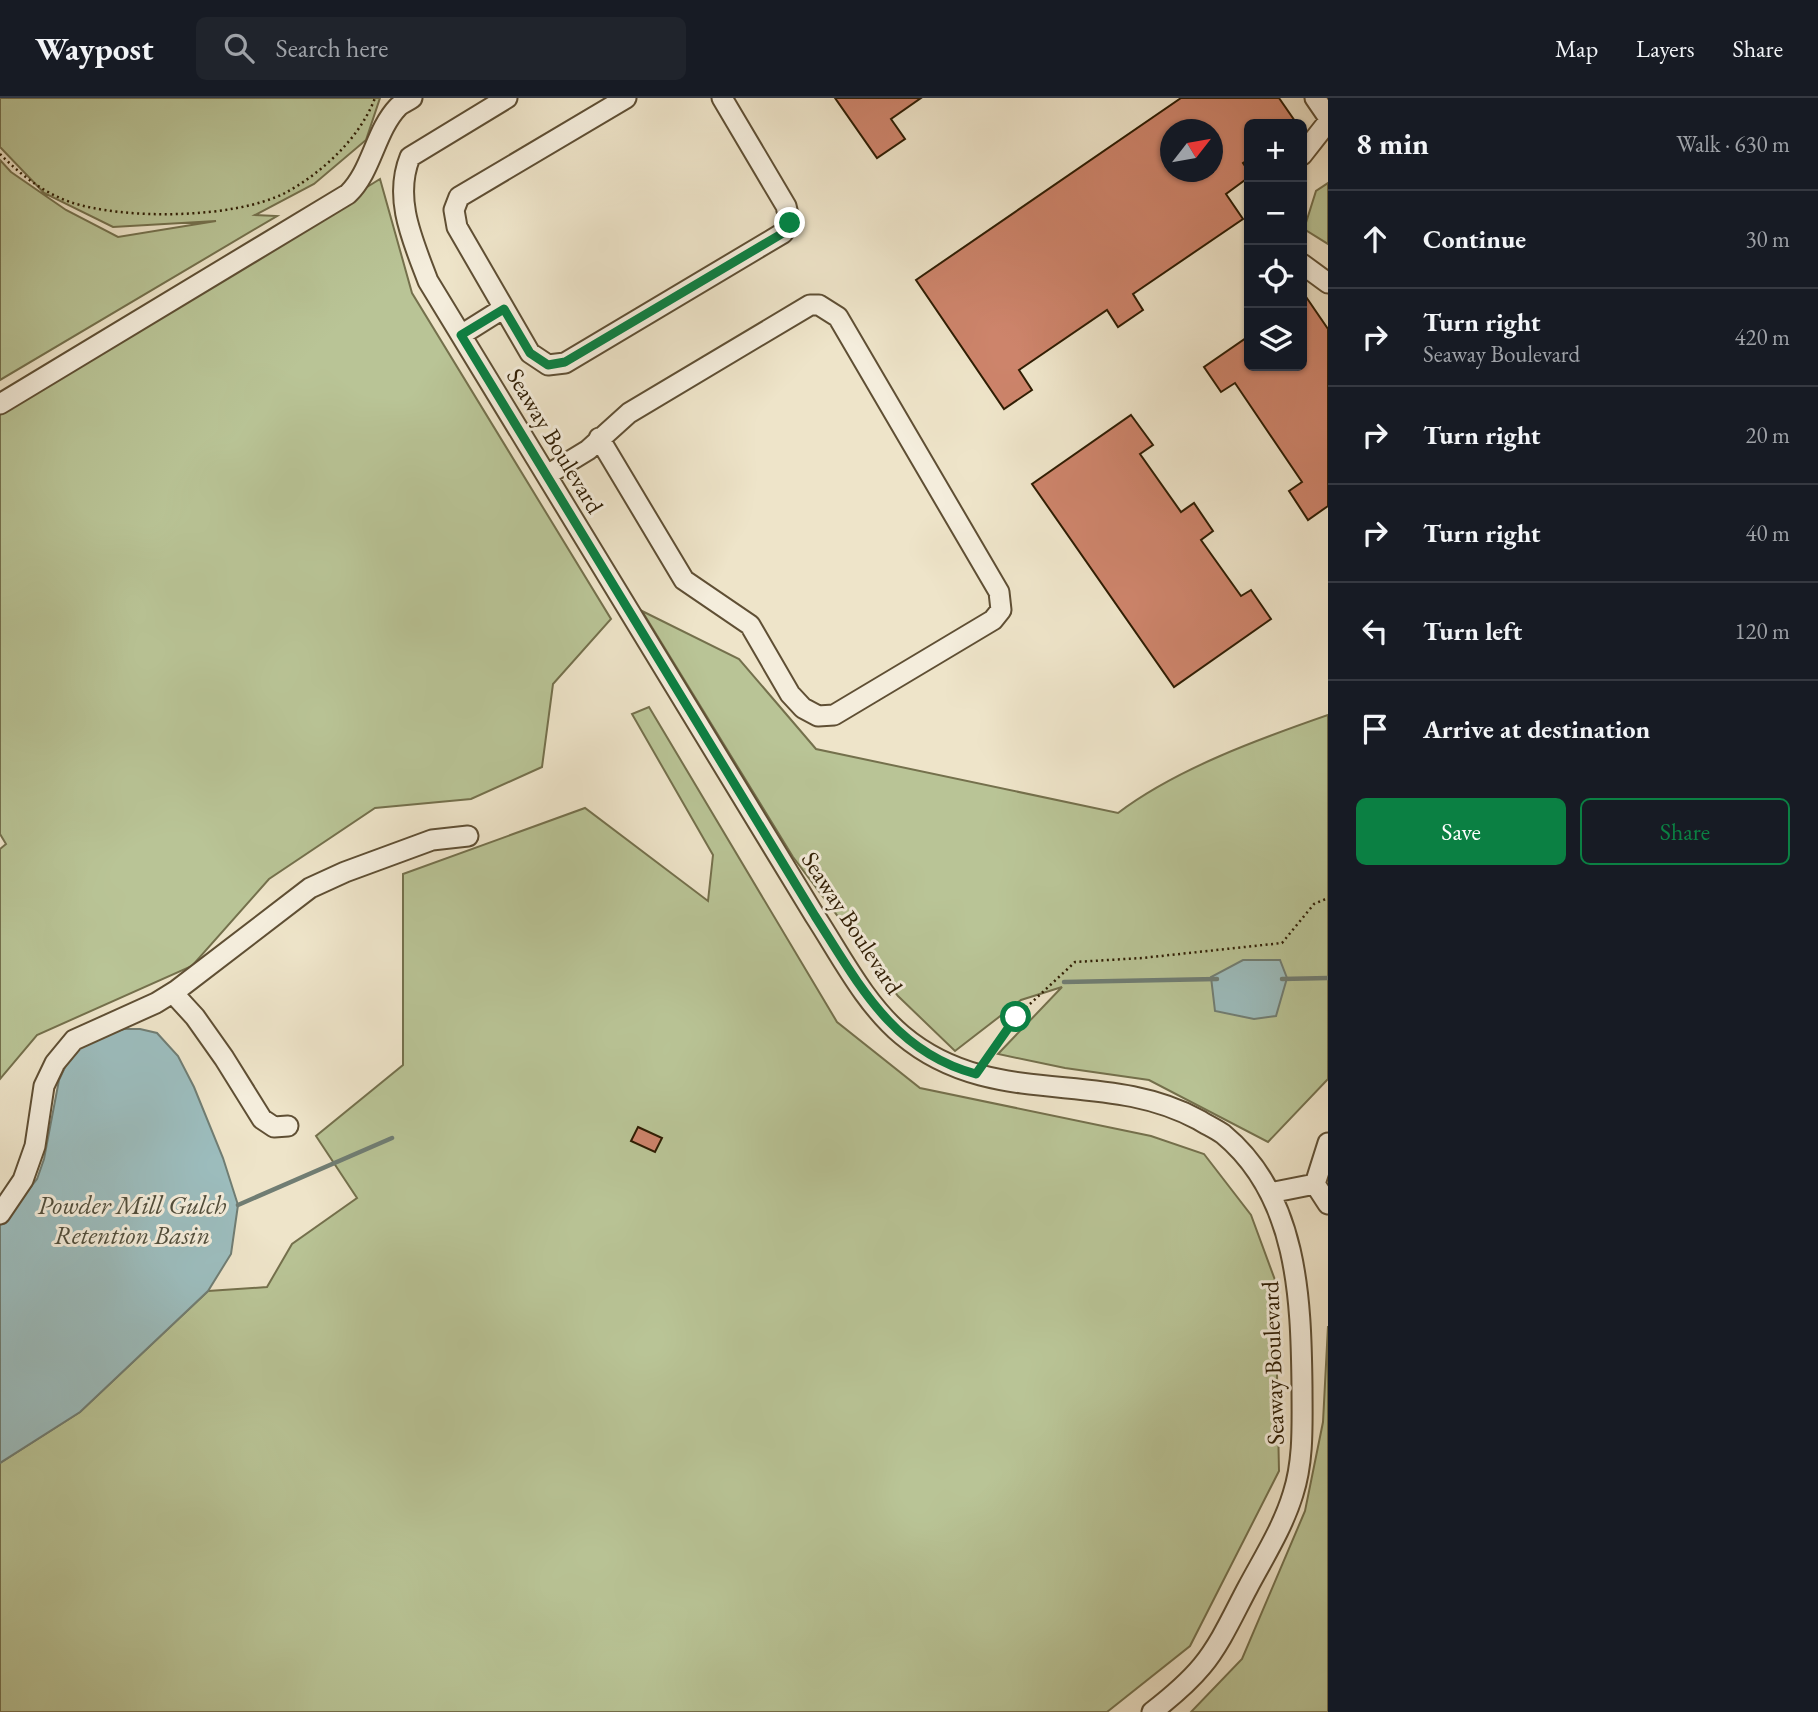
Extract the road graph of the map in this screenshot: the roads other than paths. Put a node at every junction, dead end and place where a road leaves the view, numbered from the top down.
1 (412, 98) edge
2 (507, 98) edge
3 (626, 98) edge
4 (722, 98) edge
5 (1315, 98) edge
6 (1328, 120) edge
7 (1307, 148) edge
8 (1307, 268) edge
9 (1328, 283) edge
10 (504, 309) junction
11 (461, 335) junction
12 (0, 404) edge
13 (599, 438) junction
14 (547, 475) junction
15 (468, 836) dead end
16 (164, 998) junction
17 (288, 1126) dead end
18 (1328, 1143) edge
19 (1315, 1184) junction
20 (1270, 1193) junction
21 (1328, 1204) edge
22 (0, 1214) edge
23 (1152, 1712) edge

1 - 12 street
2 - 11 street, Seaway Boulevard
3 - 10 street
4 - 10 street
5 - 6 street
6 - 7 street
8 - 9 street
10 - 11 street
11 - 14 street, Seaway Boulevard
13 - 13 street
13 - 14 street
14 - 20 street, Seaway Boulevard
15 - 16 street
16 - 17 street
16 - 22 street
18 - 19 street
19 - 20 street
19 - 21 street
20 - 23 street, Seaway Boulevard

